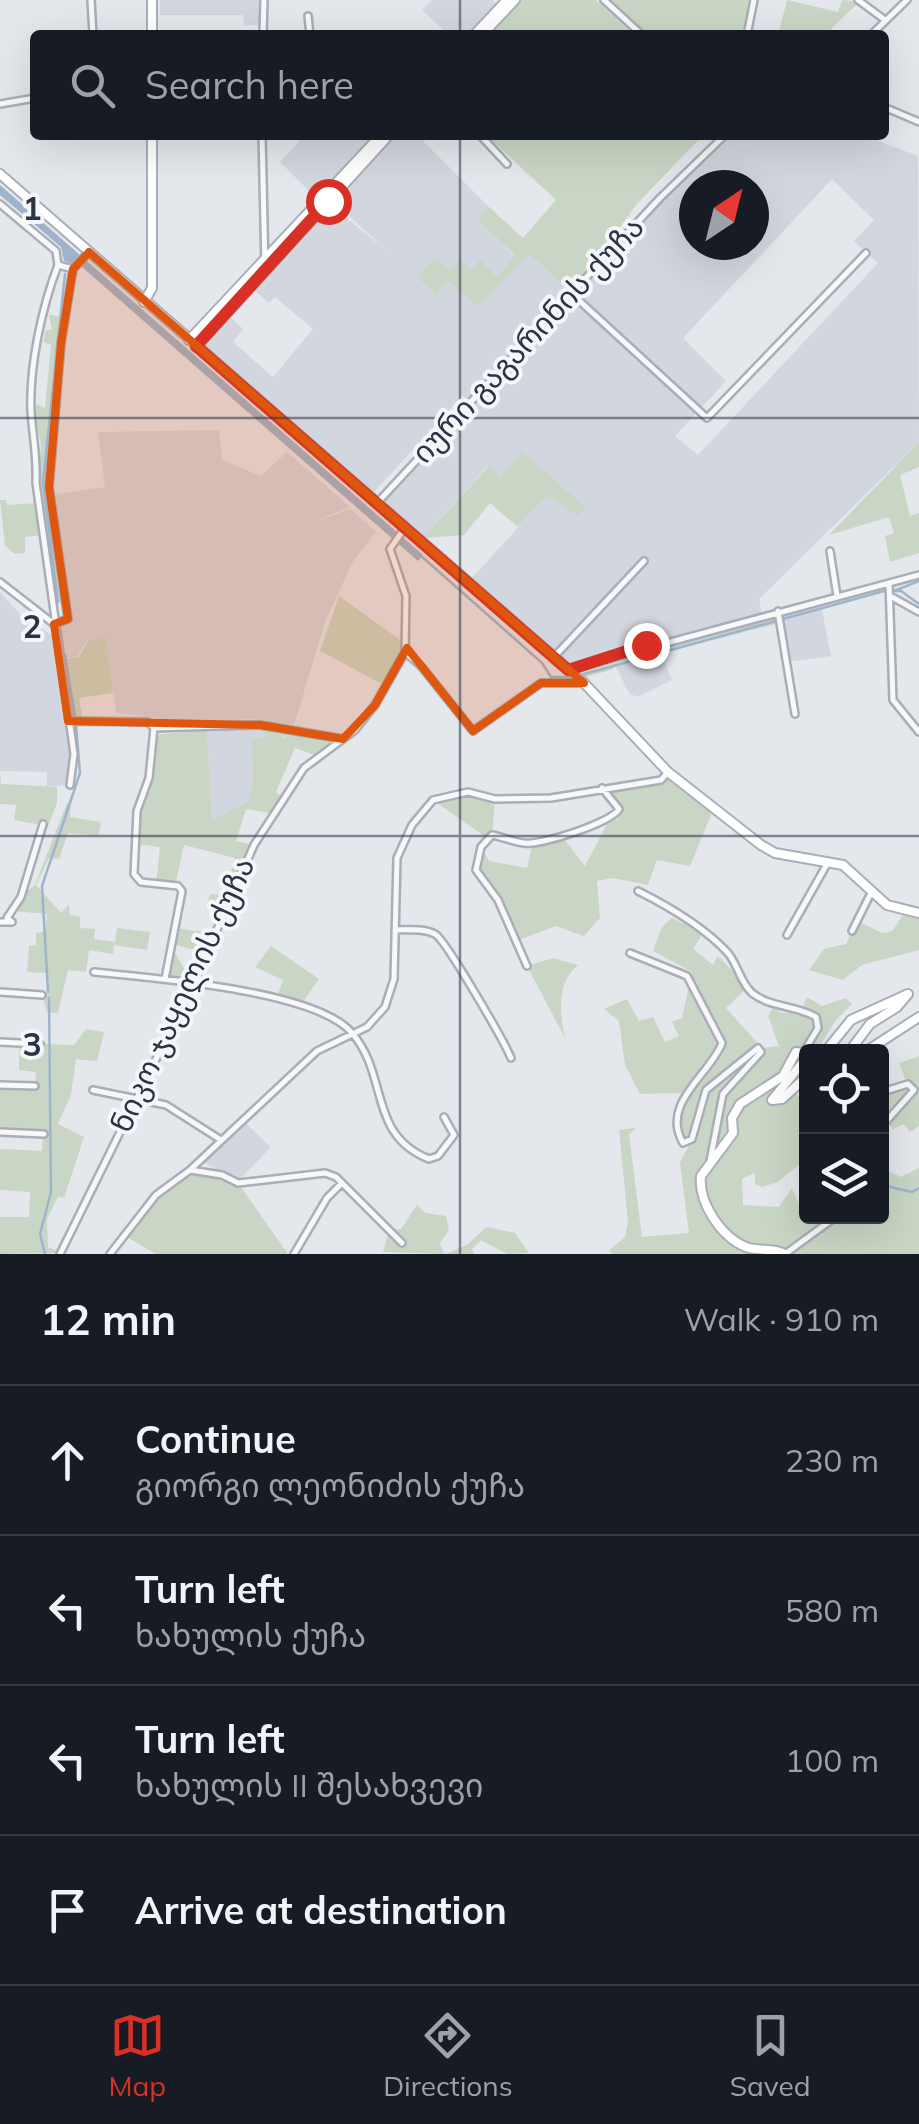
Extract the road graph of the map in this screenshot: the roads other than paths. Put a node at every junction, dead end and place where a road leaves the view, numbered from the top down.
1 (91, 0) edge
2 (152, 0) edge
3 (264, 0) edge
4 (507, 0) edge
5 (515, 0) edge
6 (604, 0) edge
7 (754, 0) edge
8 (858, 0) edge
9 (908, 0) edge
10 (308, 16) dead end
11 (886, 20) junction
12 (93, 30) edge
13 (152, 30) edge
14 (262, 30) edge
15 (309, 30) edge
16 (479, 30) edge
17 (487, 30) edge
18 (637, 30) edge
19 (747, 30) edge
20 (876, 30) edge
21 (30, 99) edge
22 (0, 104) edge
23 (889, 109) edge
24 (919, 122) edge
25 (152, 140) edge
26 (262, 140) edge
27 (377, 140) edge
28 (384, 140) edge
29 (485, 140) edge
30 (719, 140) edge
31 (508, 164) dead end
32 (0, 174) edge
33 (0, 204) edge
34 (866, 253) dead end
35 (87, 255) junction
36 (265, 264) junction
37 (58, 265) junction
38 (75, 268) junction
39 (572, 294) junction
40 (144, 302) junction
41 (193, 343) junction
42 (376, 504) junction
43 (404, 529) junction
44 (830, 551) dead end
45 (644, 561) dead end
46 (919, 575) edge
47 (0, 582) edge
48 (889, 583) junction
49 (837, 596) junction
50 (891, 596) junction
51 (919, 612) edge
52 (780, 618) junction
53 (54, 624) junction
54 (405, 652) junction
55 (554, 658) junction
56 (569, 670) junction
57 (582, 682) junction
58 (795, 714) dead end
59 (68, 720) junction
60 (154, 728) junction
61 (919, 732) edge
62 (343, 739) junction
63 (668, 772) junction
64 (70, 786) dead end
65 (602, 788) junction
66 (43, 824) dead end
67 (828, 861) junction
68 (638, 891) dead end
69 (872, 891) junction
70 (919, 913) edge
71 (0, 922) edge
72 (395, 930) junction
73 (852, 931) dead end
74 (787, 935) dead end
75 (630, 954) dead end
76 (527, 966) dead end
77 (94, 972) dead end
78 (165, 980) junction
79 (194, 982) junction
80 (0, 992) edge
81 (42, 994) dead end
82 (919, 1017) edge
83 (353, 1034) junction
84 (0, 1042) edge
85 (40, 1044) dead end
86 (809, 1044) edge
87 (832, 1044) edge
88 (855, 1044) edge
89 (877, 1044) edge
90 (799, 1052) edge
91 (512, 1058) dead end
92 (799, 1067) edge
93 (799, 1083) edge
94 (0, 1085) edge
95 (35, 1086) dead end
96 (93, 1090) dead end
97 (889, 1090) edge
98 (136, 1098) junction
99 (444, 1117) dead end
100 (889, 1117) edge
101 (0, 1132) edge
102 (44, 1134) dead end
103 (221, 1140) junction
104 (710, 1161) junction
105 (190, 1170) junction
106 (342, 1183) junction
107 (825, 1224) edge
108 (402, 1243) dead end
109 (60, 1254) edge
110 (110, 1254) edge
111 (294, 1254) edge
112 (785, 1254) edge

1 - 12 street
2 - 13 street
3 - 14 street
4 - 16 street
5 - 17 street
6 - 18 street
7 - 19 street
8 - 11 street
9 - 11 street
10 - 15 street
11 - 20 street
21 - 22 street
23 - 24 street
25 - 40 street
26 - 36 street
27 - 36 street
28 - 36 street
29 - 31 street
30 - 39 street, იური გაგარინის ქუჩა
32 - 35 street
33 - 37 street
34 - 39 street
35 - 38 street
35 - 40 street
36 - 41 street
37 - 38 street
37 - 53 street
38 - 53 street
39 - 42 street, იური გაგარინის ქუჩა
40 - 41 street
41 - 42 street
42 - 43 street
43 - 54 street, ნიკო ჯაყელის ქუჩა
43 - 55 street
44 - 49 street
45 - 55 street
46 - 48 street
47 - 53 street
48 - 49 street
48 - 50 street
49 - 52 street
50 - 51 street
50 - 61 street
52 - 56 street
52 - 58 street
53 - 59 street
54 - 57 street
54 - 62 street, ნიკო ჯაყელის ქუჩა
55 - 56 street
56 - 57 street
57 - 63 street
59 - 60 street
59 - 64 street
60 - 62 street
60 - 78 street
62 - 79 street, ნიკო ჯაყელის ქუჩა
63 - 65 street
63 - 67 street
65 - 72 street
65 - 76 street
66 - 71 street
67 - 69 street
67 - 74 street
68 - 86 street
69 - 70 street
69 - 73 street
72 - 83 street
72 - 91 street
75 - 104 street
77 - 78 street
78 - 79 street
79 - 83 street
79 - 98 street, ნიკო ჯაყელის ქუჩა
80 - 81 street
82 - 89 street
83 - 99 street
83 - 103 street
84 - 85 street
87 - 88 street
90 - 104 street
92 - 93 street
94 - 95 street
96 - 98 street
97 - 100 street
98 - 103 street
98 - 109 street, ნიკო ჯაყელის ქუჩა
101 - 102 street
103 - 105 street
104 - 112 street
105 - 106 street
105 - 110 street
106 - 108 street
106 - 111 street
107 - 112 street

